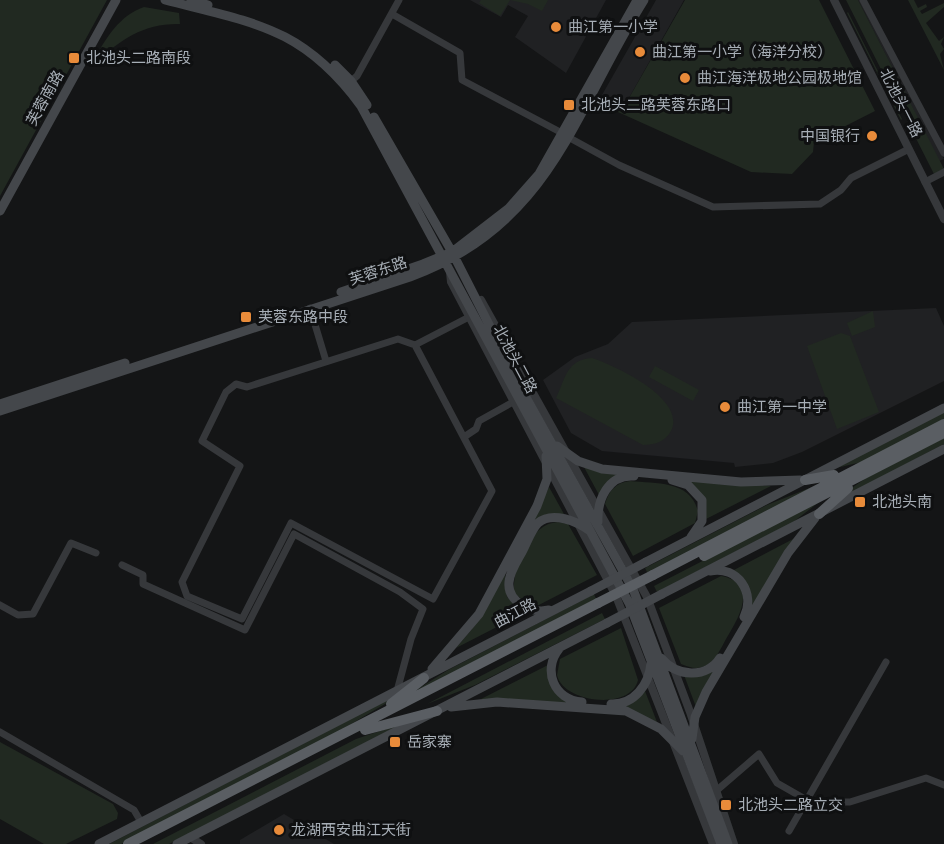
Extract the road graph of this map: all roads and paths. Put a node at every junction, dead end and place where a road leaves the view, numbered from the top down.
1 (111, 0) edge
2 (116, 0) edge
3 (165, 0) edge
4 (190, 0) edge
5 (399, 0) edge
6 (637, 0) edge
7 (644, 0) edge
8 (834, 0) edge
9 (863, 0) edge
10 (392, 14) junction
11 (351, 81) junction
12 (565, 135) junction
13 (909, 149) junction
14 (944, 153) edge
15 (944, 172) edge
16 (925, 182) junction
17 (0, 200) edge
18 (0, 211) edge
19 (944, 219) edge
20 (450, 260) junction
21 (310, 308) junction
22 (469, 317) junction
23 (415, 345) junction
24 (326, 362) junction
25 (513, 402) junction
26 (0, 404) edge
27 (944, 408) edge
28 (0, 411) edge
29 (944, 424) edge
30 (944, 433) edge
31 (549, 436) junction
32 (464, 437) junction
33 (545, 447) junction
34 (944, 449) edge
35 (569, 456) junction
36 (867, 468) junction
37 (548, 469) junction
38 (806, 480) junction
39 (599, 508) junction
40 (819, 514) junction
41 (576, 523) junction
42 (596, 531) junction
43 (684, 543) junction
44 (96, 553) dead end
45 (122, 565) dead end
46 (699, 575) junction
47 (0, 605) edge
48 (557, 608) junction
49 (564, 645) junction
50 (655, 656) junction
51 (886, 662) dead end
52 (673, 668) junction
53 (648, 677) junction
54 (424, 678) junction
55 (397, 692) junction
56 (437, 711) junction
57 (694, 723) junction
58 (362, 728) junction
59 (0, 732) edge
60 (671, 738) junction
61 (690, 751) junction
62 (944, 785) edge
63 (716, 791) junction
64 (805, 800) junction
65 (141, 822) junction
66 (789, 831) dead end
67 (190, 837) junction
68 (99, 844) edge
69 (128, 844) edge
70 (143, 844) edge
71 (177, 844) edge
72 (201, 844) edge
73 (714, 844) edge
74 (721, 844) edge
75 (728, 844) edge
76 (734, 844) edge

1 - 17 main road, 芙蓉南路
2 - 18 main road, 芙蓉南路
3 - 20 main road, 北池头二路
4 - 11 main road, 北池头二路
5 - 10 street
6 - 12 main road, 芙蓉东路
7 - 12 main road, 芙蓉东路
8 - 13 street, 北池头一路
9 - 14 street
10 - 11 street
10 - 12 street
11 - 20 main road, 北池头二路
12 - 13 street
12 - 20 main road, 芙蓉东路
13 - 16 street, 北池头一路
15 - 16 street
16 - 19 street, 北池头一路
20 - 21 main road, 芙蓉东路
20 - 22 street
20 - 26 main road, 芙蓉东路
20 - 31 main road, 北池头二路
20 - 33 main road, 北池头二路
20 - 35 street
21 - 24 street
21 - 28 main road, 芙蓉东路
22 - 23 street
22 - 25 street
23 - 24 street
23 - 32 street
24 - 32 street
25 - 32 street
25 - 37 street
27 - 38 main road, 曲江路
29 - 36 highway, 曲江路
30 - 36 highway, 曲江路
31 - 35 main road
31 - 42 main road, 北池头二路
33 - 37 main road
33 - 42 main road, 北池头二路
34 - 40 main road
35 - 38 main road
35 - 39 street
36 - 38 highway
36 - 40 highway
36 - 58 highway, 曲江路, bridge
37 - 41 street
37 - 54 main road
38 - 43 main road, 曲江路
39 - 42 main road
39 - 43 main road
39 - 52 street
40 - 46 main road
40 - 57 main road
41 - 42 main road
41 - 48 main road
41 - 53 street
42 - 50 main road, 北池头二路
43 - 48 main road, 曲江路, bridge
44 - 47 street
45 - 55 street
46 - 49 main road, bridge
46 - 52 main road
48 - 54 main road, 曲江路
49 - 53 main road
49 - 56 main road
50 - 52 main road
50 - 53 main road
50 - 61 main road, 北池头二路
51 - 64 street
52 - 57 street
53 - 60 street
54 - 55 main road, 曲江路
54 - 58 highway
55 - 65 main road, 曲江路
56 - 58 highway
56 - 60 main road
56 - 67 main road
57 - 61 main road
57 - 63 street
58 - 69 highway, 曲江路
58 - 70 highway, 曲江路
59 - 65 street
60 - 61 main road
60 - 73 street
61 - 74 main road, 北池头二路
61 - 75 main road, 北池头二路
62 - 64 street
63 - 64 street
63 - 76 street
64 - 66 street
65 - 68 main road, 曲江路
67 - 71 main road
67 - 72 street

